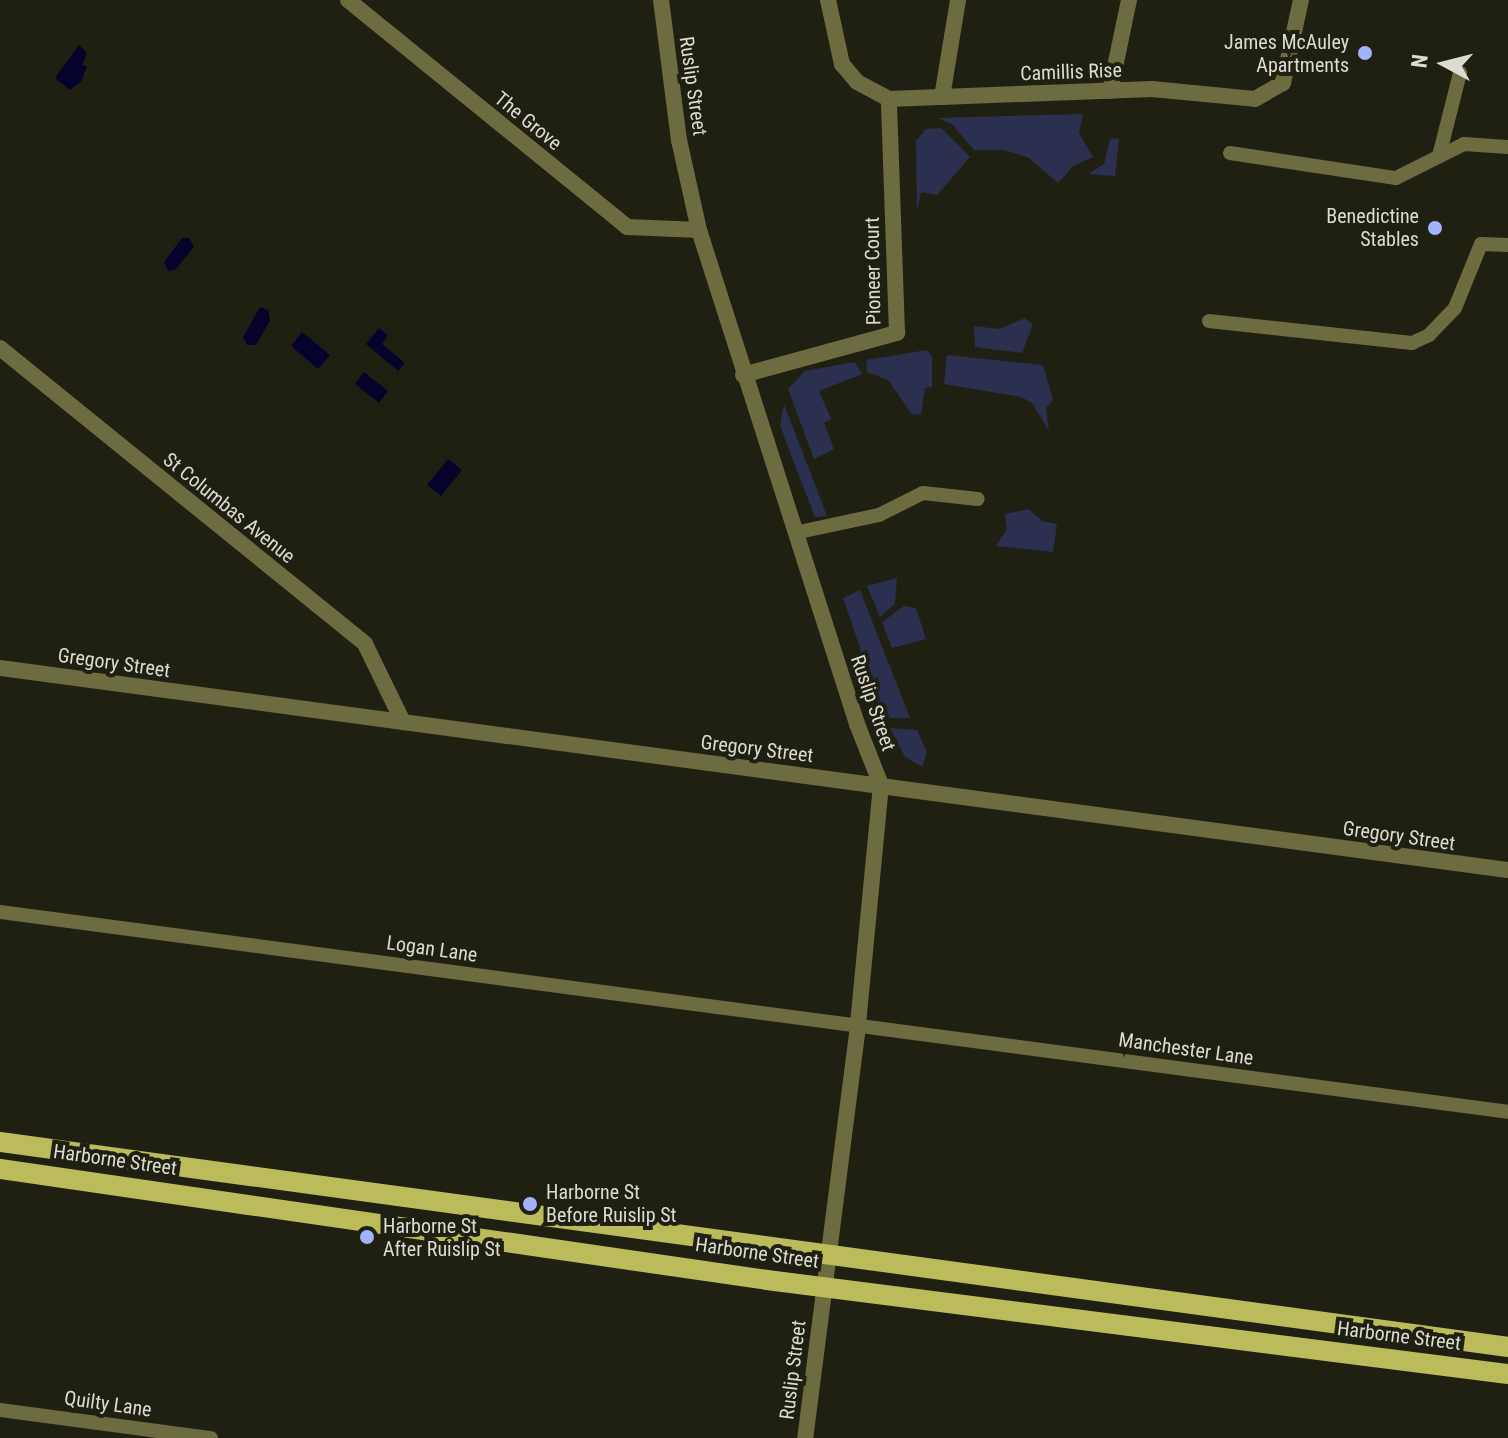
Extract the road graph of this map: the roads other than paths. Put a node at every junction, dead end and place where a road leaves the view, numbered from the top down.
1 (348, 0) edge
2 (661, 0) edge
3 (828, 0) edge
4 (958, 0) edge
5 (1129, 0) edge
6 (1301, 0) edge
7 (1460, 73) dead end
8 (1110, 91) junction
9 (942, 97) junction
10 (889, 99) junction
11 (1508, 147) edge
12 (1230, 153) dead end
13 (1439, 156) junction
14 (699, 230) junction
15 (1508, 245) edge
16 (1209, 321) dead end
17 (0, 348) edge
18 (743, 375) junction
19 (978, 499) dead end
20 (799, 532) junction
21 (0, 668) edge
22 (403, 722) junction
23 (881, 785) junction
24 (1508, 870) edge
25 (0, 912) edge
26 (858, 1026) junction
27 (1508, 1112) edge
28 (0, 1142) edge
29 (0, 1169) edge
30 (827, 1255) junction
31 (823, 1287) junction
32 (1508, 1347) edge
33 (1508, 1374) edge
34 (0, 1410) edge
35 (211, 1438) edge
36 (805, 1438) edge

1 - 14 street, The Grove
2 - 14 street, Ruslip Street
3 - 10 street
4 - 9 street
5 - 8 street
6 - 8 street, Camillis Rise
7 - 13 lane
8 - 9 street, Camillis Rise
9 - 10 street, Camillis Rise
10 - 18 street, Pioneer Court
11 - 13 lane
12 - 13 lane
14 - 18 street, Ruslip Street
15 - 16 lane
17 - 22 street, St Columbas Avenue
18 - 20 street, Ruslip Street
19 - 20 lane
20 - 23 street, Ruslip Street
21 - 22 street, Gregory Street
22 - 23 street, Gregory Street
23 - 24 street, Gregory Street
23 - 26 street, Ruslip Street
25 - 26 lane, Logan Lane
26 - 27 lane, Manchester Lane
26 - 30 street, Ruslip Street
28 - 30 main road, Harborne Street
29 - 31 main road, Harborne Street
30 - 31 street, Ruslip Street
30 - 32 main road, Harborne Street
31 - 33 main road, Harborne Street
31 - 36 street, Ruslip Street
34 - 35 lane, Quilty Lane

